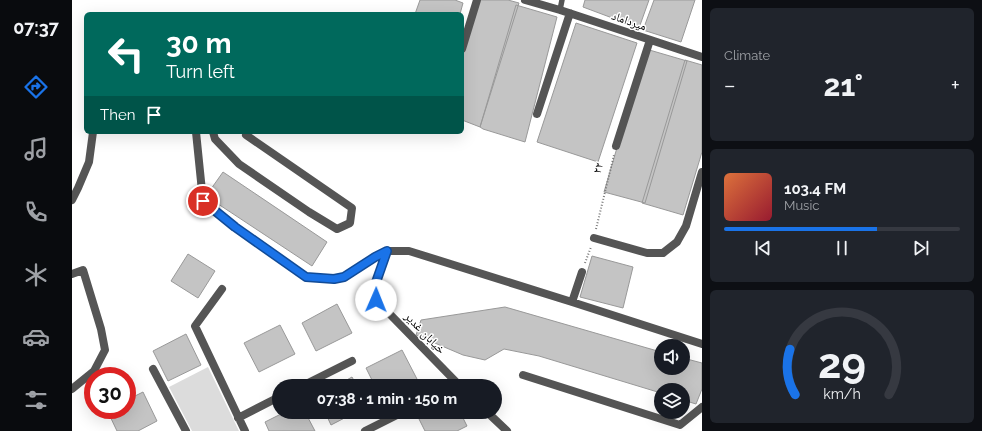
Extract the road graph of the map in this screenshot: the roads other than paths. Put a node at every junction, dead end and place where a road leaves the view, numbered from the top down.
1 (477, 0) edge
2 (525, 0) edge
3 (562, 0) edge
4 (560, 10) junction
5 (570, 14) junction
6 (650, 40) junction
7 (464, 42) edge
8 (702, 57) edge
9 (537, 114) dead end
10 (93, 134) edge
11 (196, 134) edge
12 (214, 134) edge
13 (246, 135) dead end
14 (616, 146) road end
15 (702, 172) edge
16 (72, 200) edge
17 (594, 238) road end
18 (387, 251) junction
19 (582, 272) road end
20 (72, 274) edge
21 (222, 289) dead end
22 (572, 302) junction
23 (702, 344) edge
24 (352, 361) dead end
25 (153, 369) dead end
26 (523, 375) dead end
27 (316, 379) edge
28 (451, 379) edge
29 (72, 389) edge
30 (272, 401) edge
31 (702, 407) edge
32 (238, 418) junction
33 (389, 419) edge
34 (494, 419) edge
35 (186, 431) edge
36 (245, 431) edge
37 (365, 431) edge
38 (507, 431) edge

1 - 7 street
2 - 4 street, میرداماد
3 - 4 lane
4 - 5 street, میرداماد
5 - 6 street, میرداماد
5 - 9 street
6 - 8 street, میرداماد
6 - 14 street
10 - 16 street
11 - 18 street
12 - 13 street
15 - 17 street
18 - 22 street
18 - 28 street, خیابان غدیر
19 - 22 street
20 - 29 street
21 - 32 street
22 - 23 street
24 - 27 street
25 - 35 street
26 - 31 street
30 - 32 street
32 - 36 street
33 - 37 street
34 - 38 street

